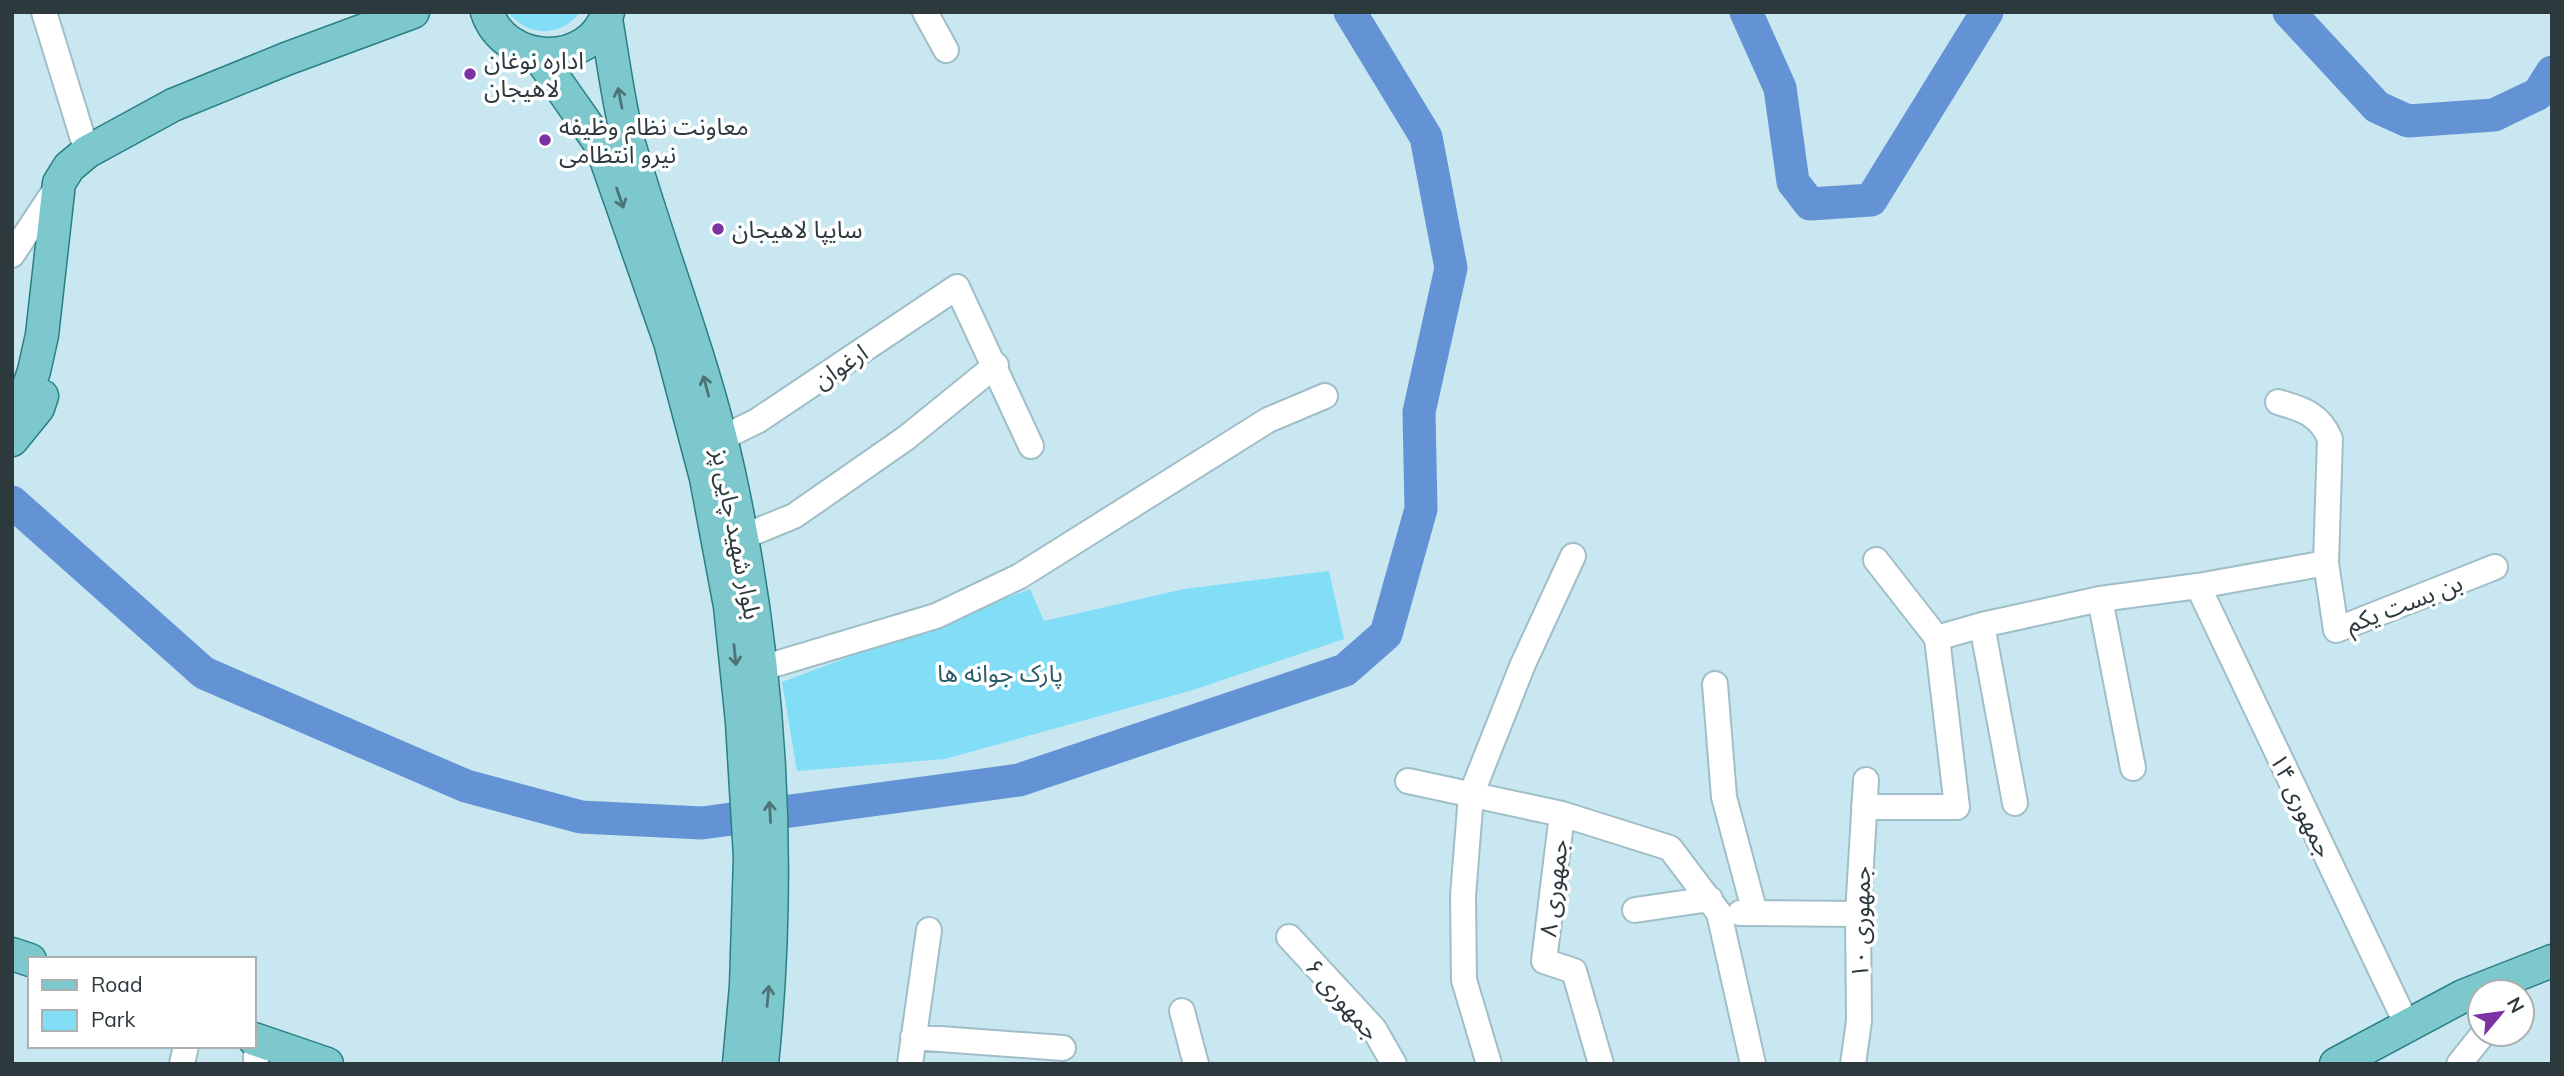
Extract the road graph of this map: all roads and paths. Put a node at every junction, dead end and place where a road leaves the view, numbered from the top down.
1 (44, 12) edge
2 (413, 12) edge
3 (487, 12) edge
4 (925, 12) edge
5 (607, 16) edge
6 (946, 50) dead end
7 (538, 55) junction
8 (87, 152) junction
9 (59, 183) junction
10 (12, 255) edge
11 (50, 265) junction
12 (996, 365) junction
13 (1325, 396) dead end
14 (2278, 402) dead end
15 (12, 410) edge
16 (720, 439) junction
17 (12, 440) edge
18 (1031, 446) dead end
19 (740, 538) junction
20 (1573, 556) dead end
21 (1876, 560) dead end
22 (2326, 563) junction
23 (2495, 568) dead end
24 (2198, 586) junction
25 (2100, 599) junction
26 (1982, 625) junction
27 (1937, 638) junction
28 (759, 668) junction
29 (1715, 684) dead end
30 (756, 767) junction
31 (2133, 768) dead end
32 (1866, 780) dead end
33 (1408, 781) dead end
34 (1471, 795) junction
35 (2015, 803) dead end
36 (1864, 807) junction
37 (1562, 814) junction
38 (761, 857) junction
39 (1714, 906) junction
40 (1635, 910) dead end
41 (1755, 913) junction
42 (1858, 914) junction
43 (929, 930) dead end
44 (1289, 937) dead end
45 (2544, 964) edge
46 (2530, 978) edge
47 (1181, 1011) dead end
48 (2407, 1025) junction
49 (913, 1037) junction
50 (257, 1048) edge
51 (1063, 1048) dead end
52 (2473, 1048) edge
53 (2463, 1063) edge
54 (327, 1064) edge
55 (738, 1064) edge
56 (762, 1064) edge
57 (910, 1064) edge
58 (1196, 1064) edge
59 (1394, 1064) edge
60 (1489, 1064) edge
61 (1601, 1064) edge
62 (1753, 1064) edge
63 (1853, 1064) edge
64 (2336, 1064) edge

1 - 8 street
2 - 8 main road
3 - 7 main road
4 - 6 street
5 - 7 main road
16 -> 5 main road, بلوار شهید چایی پز
7 -> 30 main road, بلوار شهید چایی پز
8 - 9 main road
9 - 10 street
9 - 11 main road
11 - 15 main road
11 - 17 main road
12 - 16 street, ارغوان
12 - 18 street
12 - 19 street
13 - 28 street
14 - 22 street
16 - 19 main road, بلوار شهید چایی پز
19 - 28 main road, بلوار شهید چایی پز
20 - 34 street
21 - 27 street
22 - 23 street, بن بست یکم
22 - 24 street
24 - 25 street
24 - 48 street, جمهوری ۱۴
25 - 26 street
25 - 31 street
26 - 27 street
26 - 35 street
27 - 36 street
28 - 30 main road, بلوار شهید چایی پز
29 - 41 street
30 - 38 main road, بلوار شهید چایی پز
32 - 36 street, جمهوری ۱۰
33 - 34 street
34 - 37 street
34 - 60 street
36 - 42 street, جمهوری ۱۰
37 - 39 street
37 - 61 street, جمهوری ۸
38 - 55 main road, بلوار شهید چایی پز
56 -> 38 main road, بلوار شهید چایی پز
39 - 40 street
39 - 41 street
39 - 62 street
41 - 42 street
42 - 63 street, جمهوری ۱۰
43 - 49 street
44 - 59 street, جمهوری ۶
45 - 46 street
45 - 48 main road
47 - 58 street
48 - 64 main road
49 - 51 street
49 - 57 street
50 - 54 main road
52 - 53 street

